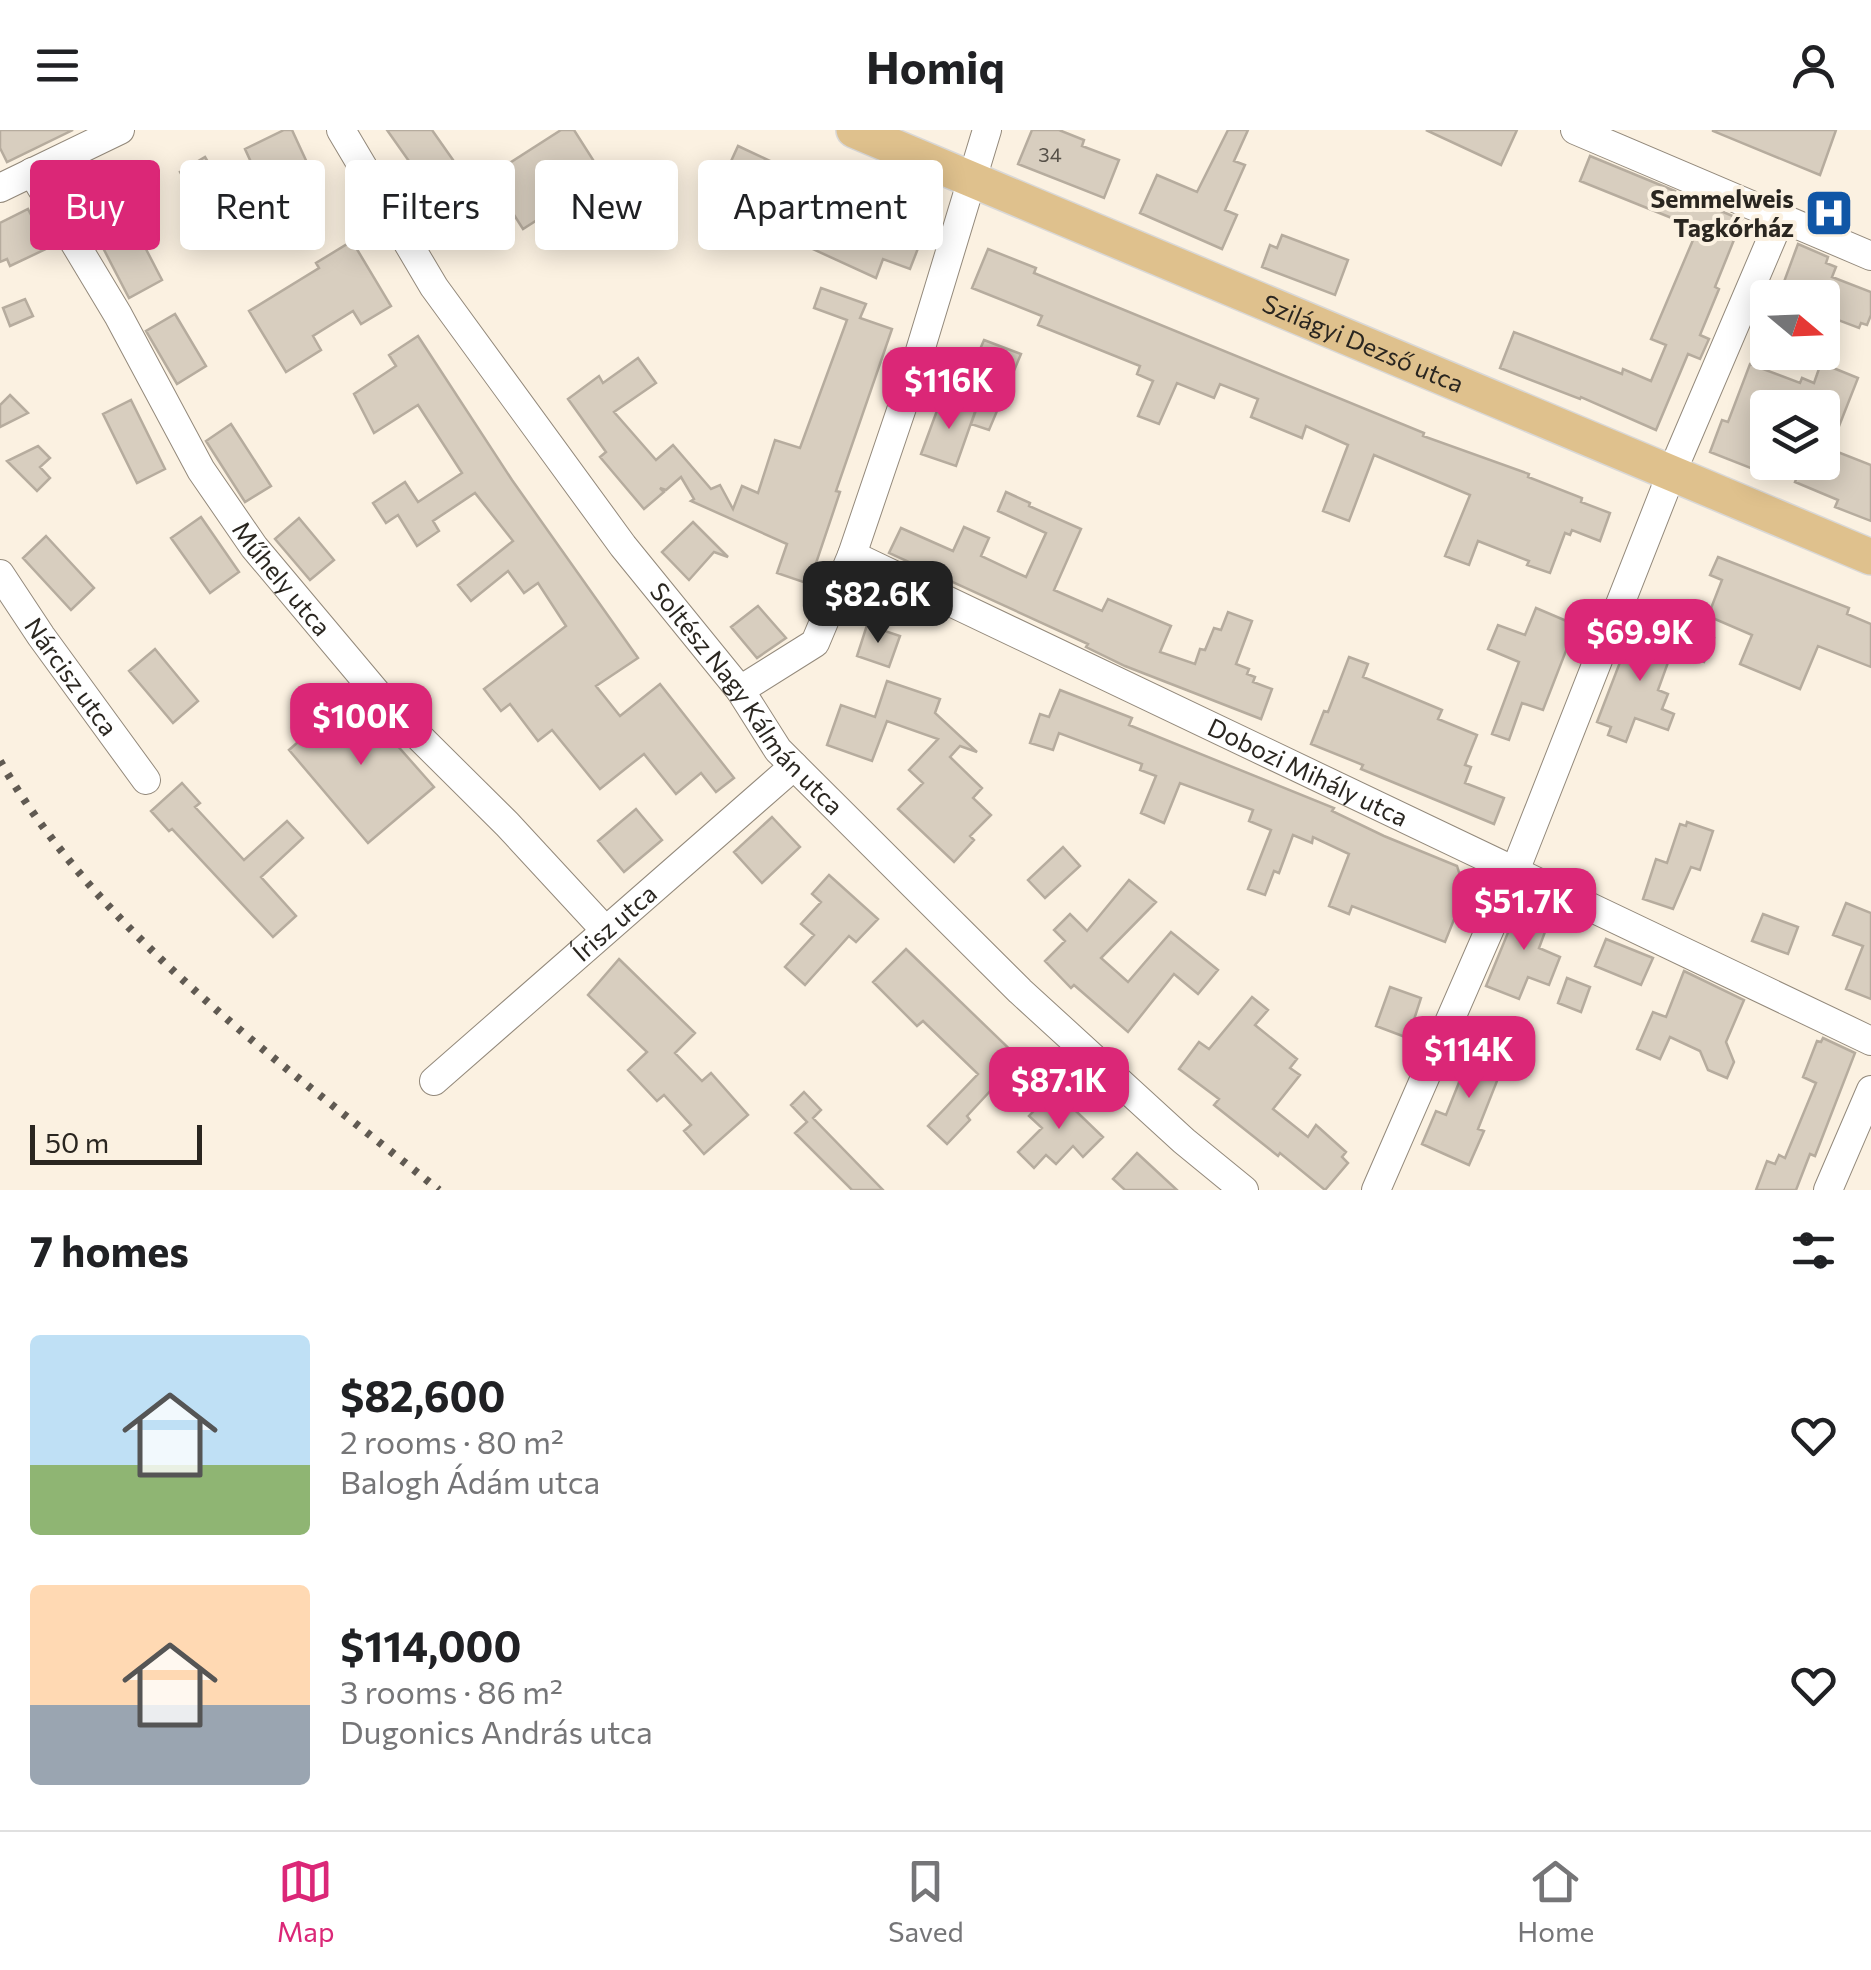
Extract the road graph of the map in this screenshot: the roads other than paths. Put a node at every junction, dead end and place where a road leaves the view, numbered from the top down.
1 (120, 130) edge
2 (341, 130) edge
3 (854, 130) edge
4 (988, 130) edge
5 (1575, 130) edge
6 (57, 160) edge
7 (30, 173) edge
8 (972, 179) junction
9 (0, 188) edge
10 (1780, 219) junction
11 (79, 250) edge
12 (1871, 256) edge
13 (1672, 472) junction
14 (852, 555) junction
15 (1871, 557) edge
16 (0, 574) edge
17 (740, 690) junction
18 (794, 766) junction
19 (146, 780) dead end
20 (1515, 871) junction
21 (604, 930) junction
22 (1871, 1041) edge
23 (434, 1082) dead end
24 (1871, 1090) edge
25 (1244, 1190) edge
26 (1376, 1190) edge
27 (1828, 1190) edge

1 - 6 street
2 - 17 street, Soltész Nagy Kálmán utca
3 - 8 main road, Szilágyi Dezső utca
4 - 8 street
5 - 10 street
7 - 9 street
8 - 13 main road, Szilágyi Dezső utca
8 - 14 street
10 - 12 street
10 - 13 street
11 - 21 street, Műhely utca
13 - 15 main road, Szilágyi Dezső utca
13 - 20 street
14 - 17 street
14 - 20 street, Dobozi Mihály utca
16 - 19 street, Nárcisz utca
17 - 18 street, Soltész Nagy Kálmán utca
18 - 21 street, Írisz utca
18 - 25 street, Soltész Nagy Kálmán utca
20 - 22 street, Dobozi Mihály utca
20 - 26 street
21 - 23 street, Írisz utca
24 - 27 street

